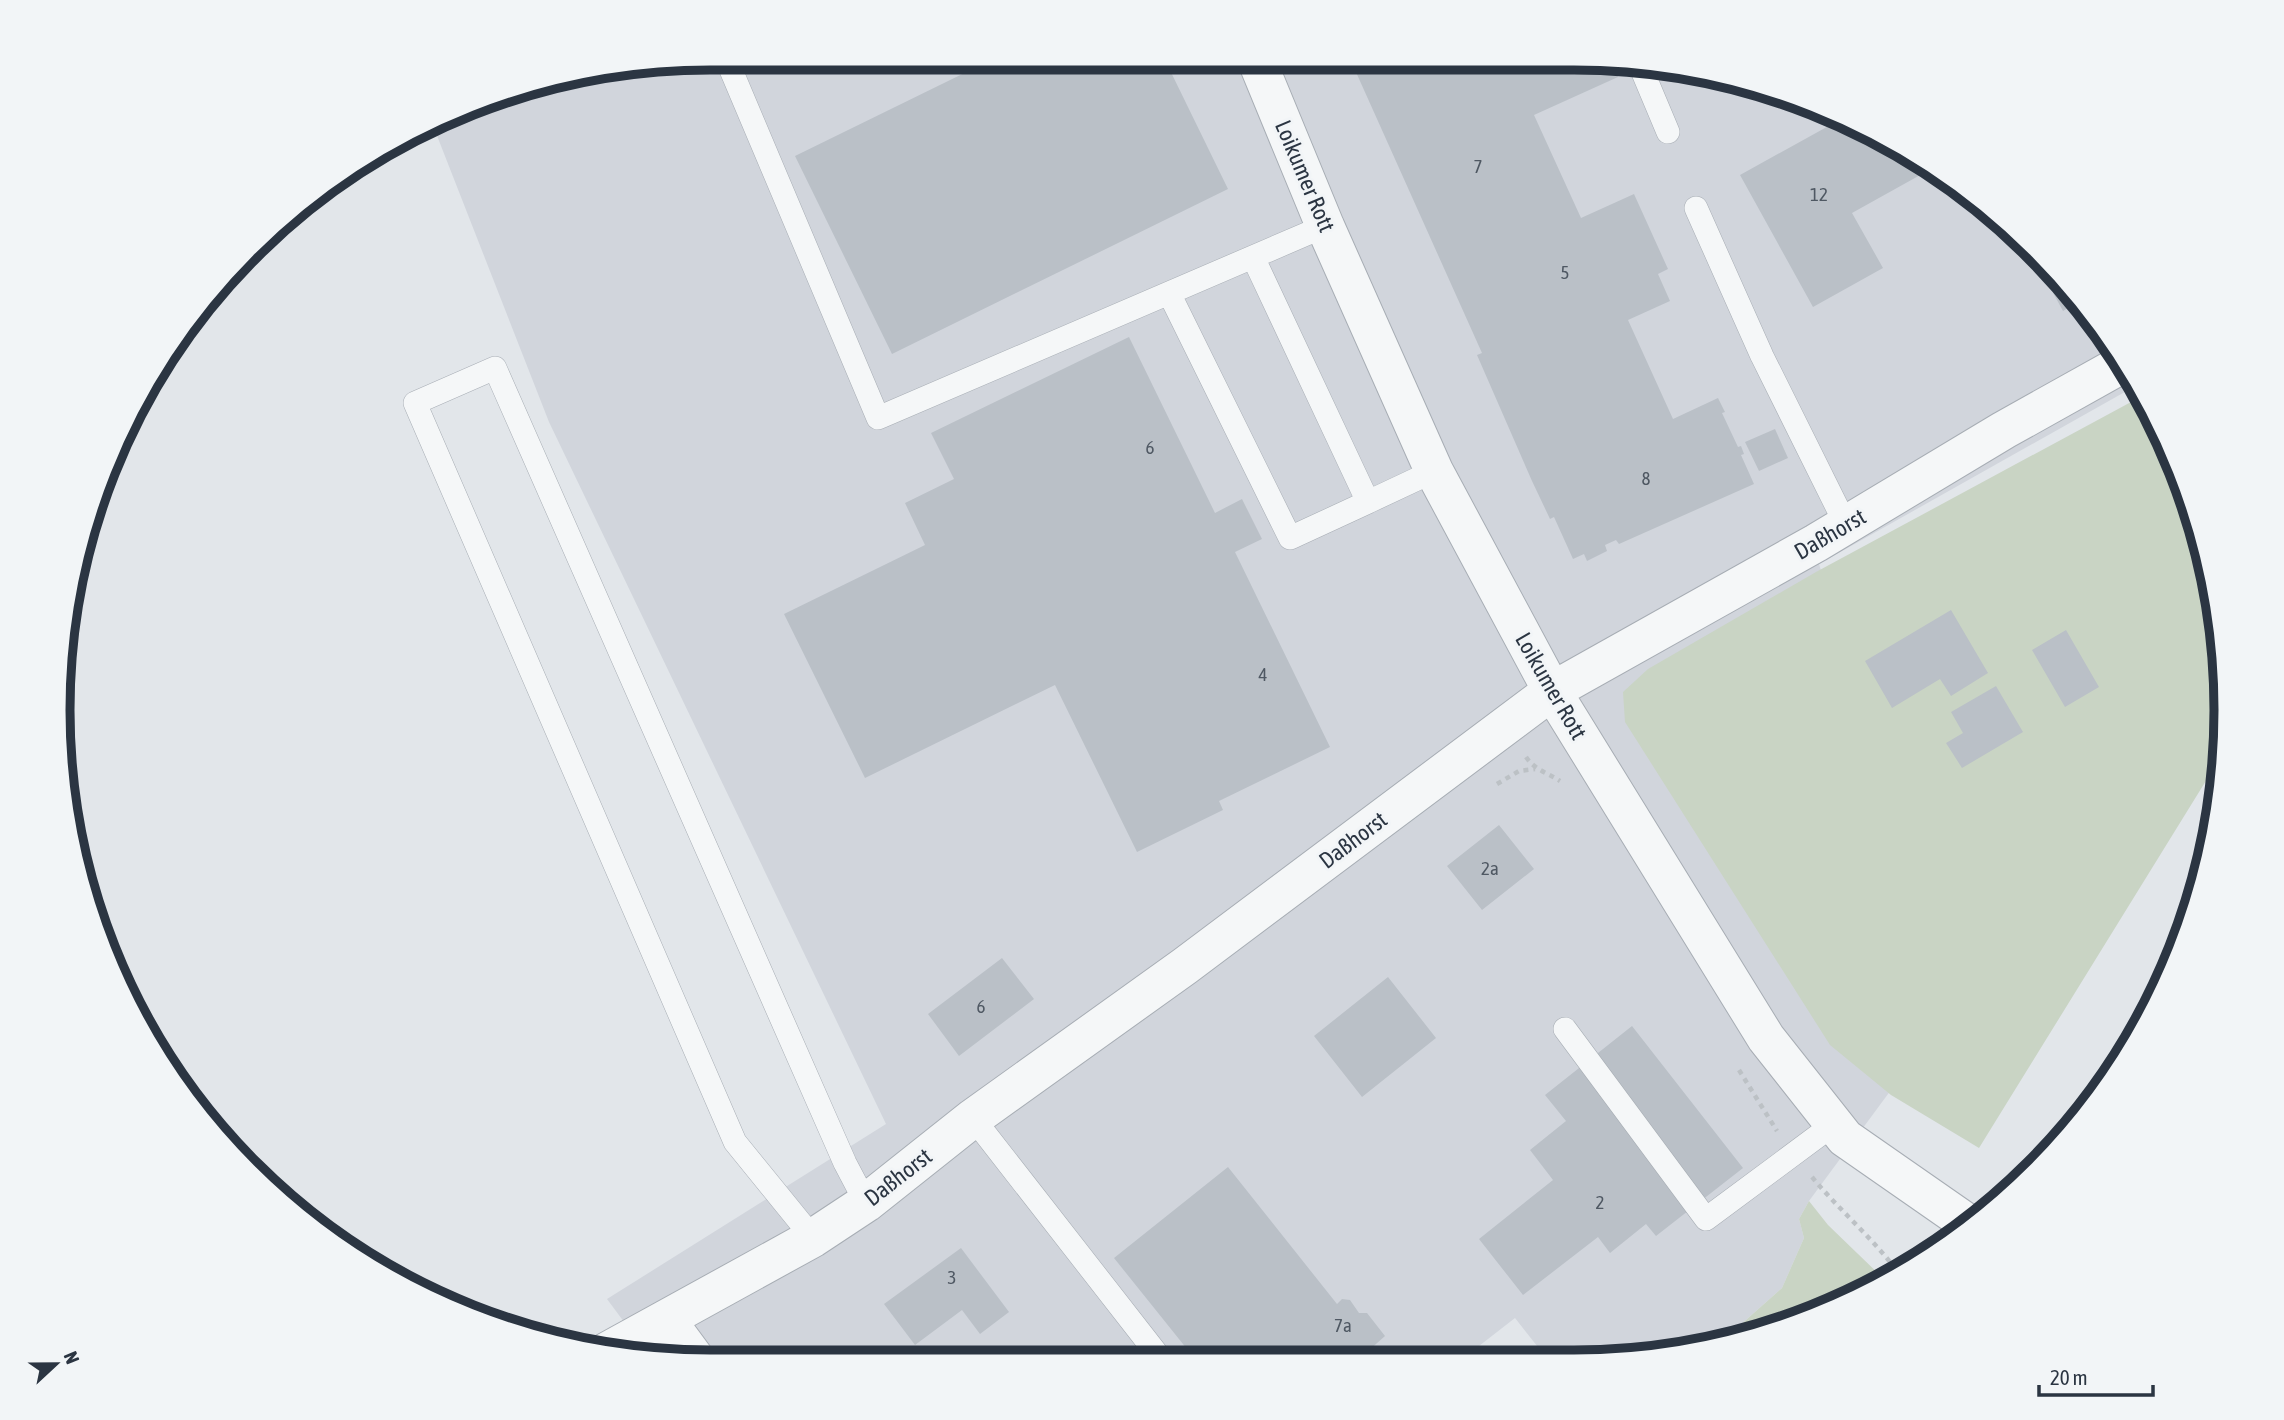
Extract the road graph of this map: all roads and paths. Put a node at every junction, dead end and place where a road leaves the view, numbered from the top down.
1 (731, 70) edge
2 (1261, 70) edge
3 (1643, 74) edge
4 (1668, 132) dead end
5 (1696, 208) dead end
6 (1325, 226) junction
7 (1254, 257) junction
8 (1169, 293) junction
9 (2115, 368) edge
10 (1434, 471) junction
11 (1368, 502) junction
12 (1846, 525) junction
13 (1552, 691) junction
14 (1565, 1029) dead end
15 (973, 1118) junction
16 (1834, 1124) junction
17 (866, 1203) junction
18 (1962, 1219) edge
19 (813, 1238) junction
20 (666, 1319) junction
21 (620, 1344) edge
22 (688, 1349) edge
23 (1154, 1350) edge

1 - 8 lane
2 - 6 street, Loikumer Rott
3 - 4 lane
5 - 12 lane
6 - 7 lane
6 - 10 street, Loikumer Rott
7 - 8 lane
7 - 11 lane
8 - 11 lane
9 - 12 street, Daßhorst
10 - 11 lane
10 - 13 street, Loikumer Rott
12 - 13 street, Daßhorst
13 - 15 street, Daßhorst
13 - 16 street, Loikumer Rott
14 - 16 lane
15 - 17 street, Daßhorst
15 - 23 lane
16 - 18 street, Loikumer Rott
17 - 19 street, Daßhorst
17 - 19 lane
19 - 20 street, Daßhorst
20 - 21 street, Daßhorst
20 - 22 street

